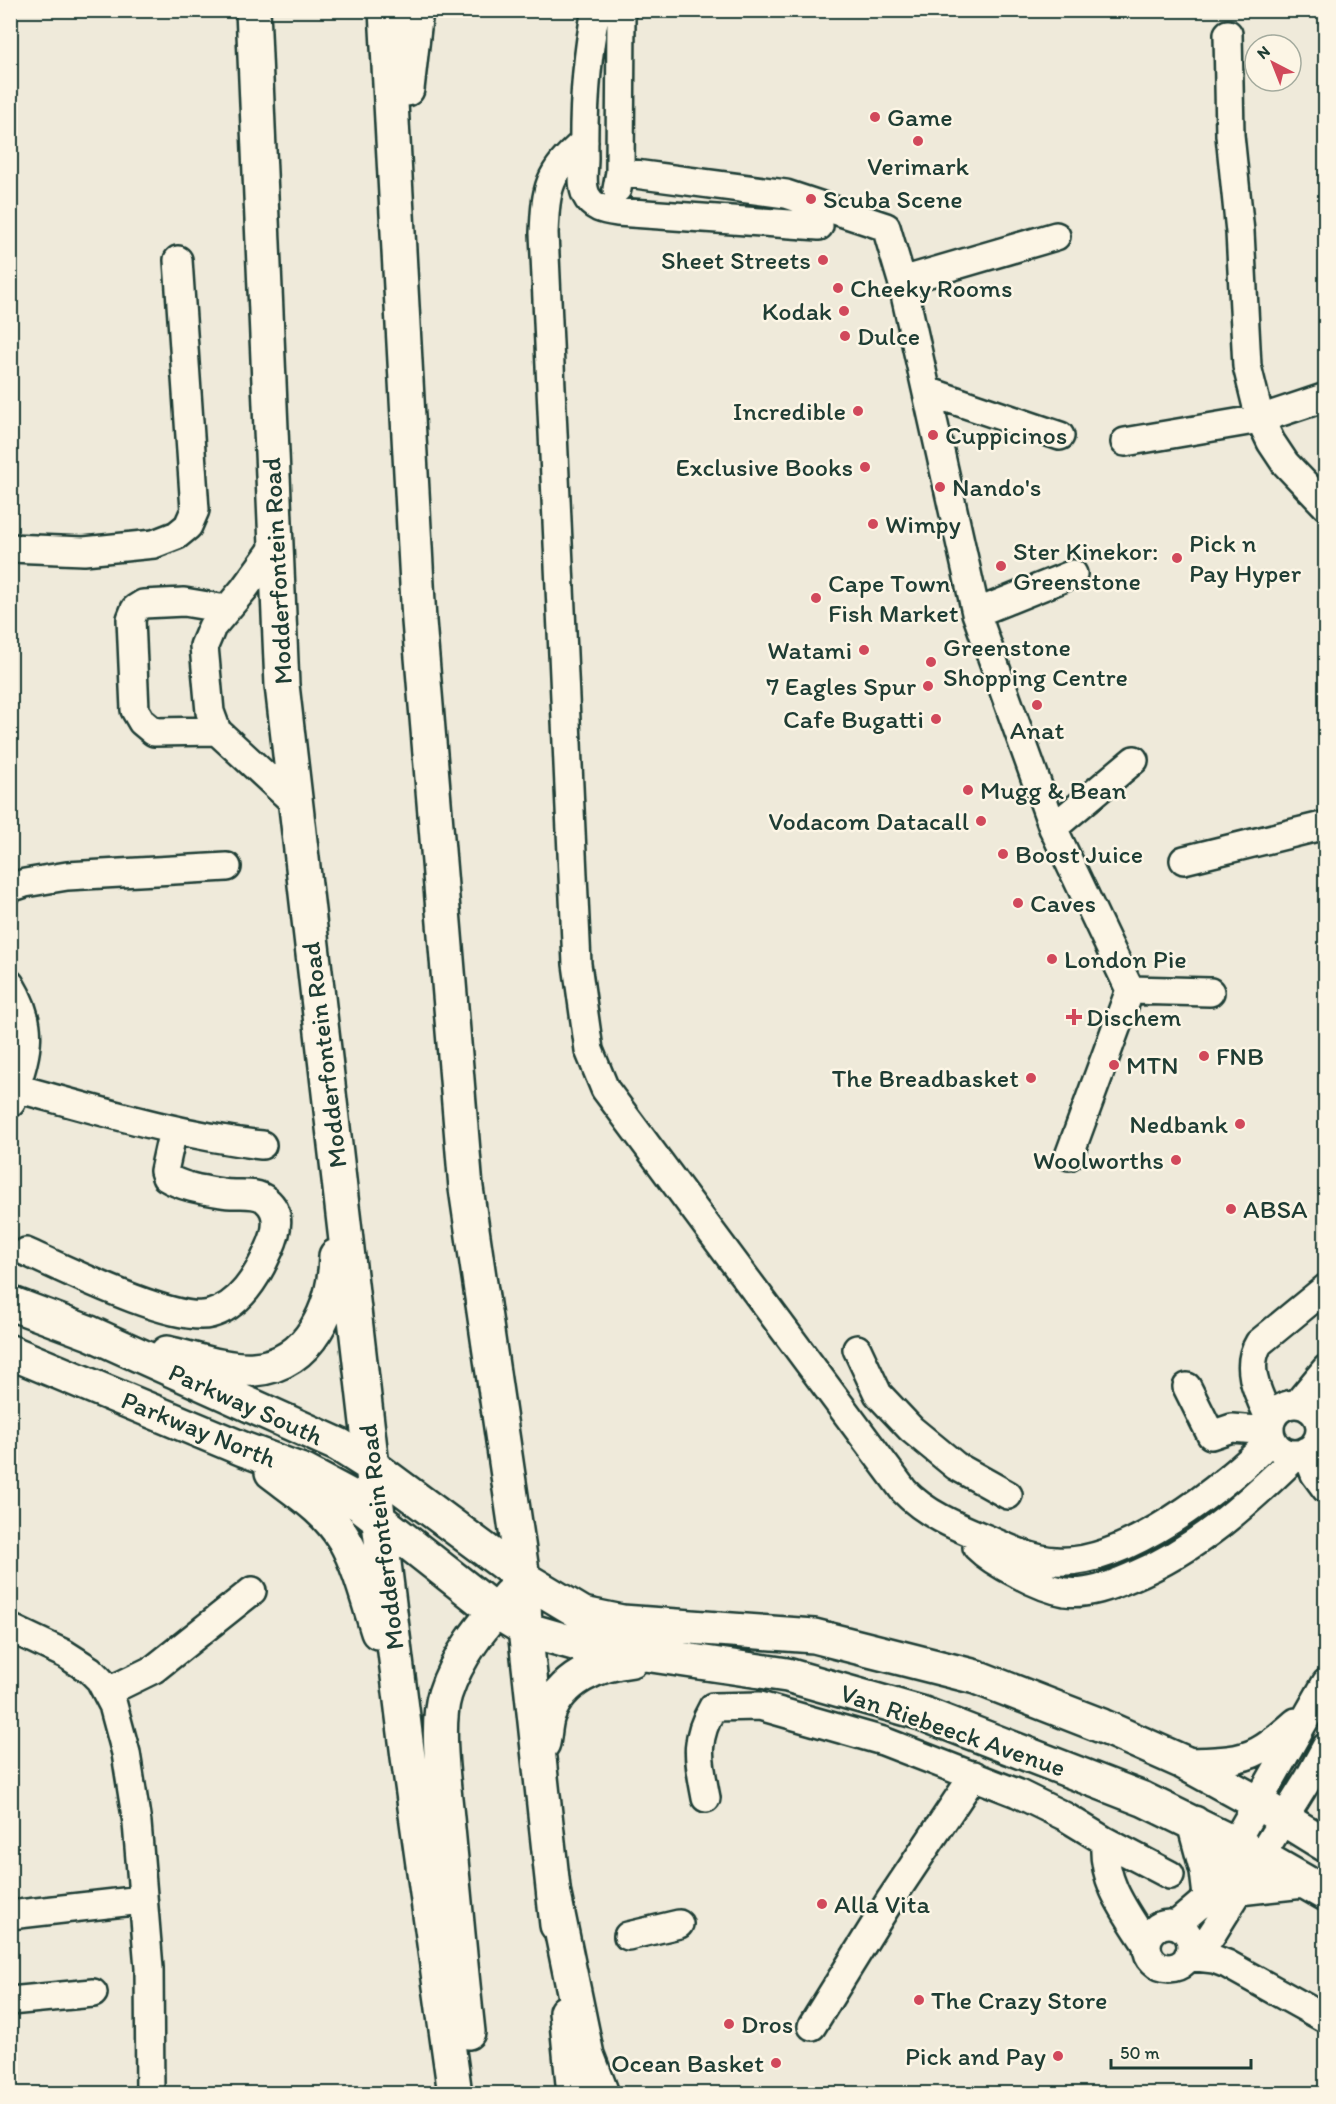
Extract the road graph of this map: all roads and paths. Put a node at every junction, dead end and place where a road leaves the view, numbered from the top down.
1 (253, 10) edge
2 (386, 10) edge
3 (416, 10) edge
4 (596, 10) edge
5 (621, 10) edge
6 (1228, 34) dead end
7 (584, 142) junction
8 (620, 172) junction
9 (397, 210) junction
10 (617, 212) junction
11 (819, 226) dead end
12 (1056, 236) dead end
13 (178, 260) dead end
14 (902, 281) junction
15 (927, 392) junction
16 (1324, 396) edge
17 (1260, 418) junction
18 (1060, 436) dead end
19 (1125, 442) dead end
20 (1326, 506) edge
21 (276, 545) junction
22 (10, 548) edge
23 (1073, 574) dead end
24 (226, 609) junction
25 (976, 613) junction
26 (217, 731) junction
27 (1134, 760) dead end
28 (295, 803) junction
29 (1326, 825) edge
30 (1053, 828) junction
31 (1184, 860) dead end
32 (227, 867) dead end
33 (10, 888) edge
34 (10, 984) edge
35 (1130, 990) junction
36 (1210, 992) dead end
37 (327, 1075) junction
38 (13, 1096) edge
39 (173, 1130) junction
40 (262, 1145) dead end
41 (1069, 1156) dead end
42 (26, 1252) dead end
43 (1326, 1288) edge
44 (10, 1303) edge
45 (90, 1333) junction
46 (857, 1349) dead end
47 (10, 1352) edge
48 (1326, 1369) edge
49 (1187, 1387) dead end
50 (1279, 1420) junction
51 (1316, 1435) edge
52 (243, 1449) junction
53 (372, 1466) junction
54 (1326, 1489) edge
55 (1008, 1495) dead end
56 (378, 1520) junction
57 (956, 1527) junction
58 (523, 1578) junction
59 (252, 1591) dead end
60 (495, 1611) junction
61 (10, 1628) edge
62 (525, 1629) junction
63 (663, 1656) junction
64 (1326, 1683) edge
65 (107, 1692) junction
66 (400, 1696) junction
67 (1310, 1708) junction
68 (1326, 1748) edge
69 (540, 1762) junction
70 (1183, 1762) junction
71 (974, 1775) junction
72 (706, 1798) dead end
73 (1271, 1811) junction
74 (1194, 1823) junction
75 (1105, 1841) junction
76 (1326, 1845) edge
77 (1247, 1850) junction
78 (1170, 1875) dead end
79 (1314, 1887) edge
80 (1224, 1892) junction
81 (554, 1895) junction
82 (142, 1900) junction
83 (1119, 1902) junction
84 (10, 1915) edge
85 (679, 1924) dead end
86 (1172, 1925) junction
87 (628, 1936) dead end
88 (1147, 1945) junction
89 (1189, 1952) junction
90 (93, 1993) dead end
91 (10, 2001) edge
92 (1326, 2019) edge
93 (812, 2026) dead end
94 (150, 2094) edge
95 (455, 2094) edge
96 (475, 2094) edge
97 (574, 2094) edge
98 (602, 2094) edge

1 - 21 main road, Modderfontein Road
2 - 9 main road
3 - 9 main road
4 - 7 street
5 - 8 street
6 - 17 street
7 - 10 street
7 - 57 street
8 - 10 street
8 - 14 street
9 - 58 main road
10 - 11 street
12 - 14 street
13 - 22 street
14 - 15 street
15 - 18 street
15 - 25 street
16 - 17 street
17 - 19 street
17 - 20 street
21 - 24 street
21 - 28 main road, Modderfontein Road
23 - 25 street
24 - 26 street
24 - 26 street
25 - 30 street
26 - 28 street
27 - 30 street
28 - 37 main road, Modderfontein Road
29 - 31 street
30 - 35 street
32 - 33 street
34 - 38 street
35 - 36 street
35 - 41 street
37 - 45 main road
37 - 53 main road, Modderfontein Road
38 - 39 street
39 - 40 street
39 - 42 street
43 - 50 street
44 - 45 main road, Parkway South
45 - 53 main road, Parkway South
46 - 55 street
47 - 52 main road, Parkway North
48 - 50 street
49 - 50 street
50 - 51 street
50 - 51 street
50 - 57 street
51 - 54 street
51 - 57 street
52 - 56 main road, Parkway North
52 - 66 main road
53 - 56 main road, Modderfontein Road
53 - 58 main road, Parkway South
56 - 60 main road, Van Riebeeck Avenue
56 - 66 main road, Modderfontein Road
58 - 60 main road
58 - 62 main road
58 - 70 main road, Van Riebeeck Avenue
59 - 65 street
60 - 62 main road, Van Riebeeck Avenue
60 - 96 main road
61 - 65 street
62 - 63 main road, Van Riebeeck Avenue
62 - 69 main road
63 - 69 main road
63 - 74 main road, Van Riebeeck Avenue
64 - 67 street
65 - 82 street
66 - 95 main road, Modderfontein Road
67 - 70 street
67 - 73 street
68 - 73 street
69 - 81 main road
70 - 73 main road, Van Riebeeck Avenue
71 - 72 street
71 - 75 street
71 - 93 street
73 - 76 main road, Van Riebeeck Avenue
73 - 77 street
74 - 77 main road, Van Riebeeck Avenue
74 - 80 main road
75 - 78 street
75 - 83 street
77 - 79 main road, Van Riebeeck Avenue
77 - 80 street
79 - 80 main road
80 - 86 street
80 - 89 street
81 - 97 main road
81 - 98 main road
82 - 84 street
82 - 94 street
83 - 86 street
83 - 88 street
85 - 87 street
86 - 88 street
86 - 89 street
88 - 89 street
89 - 92 street
90 - 91 street

